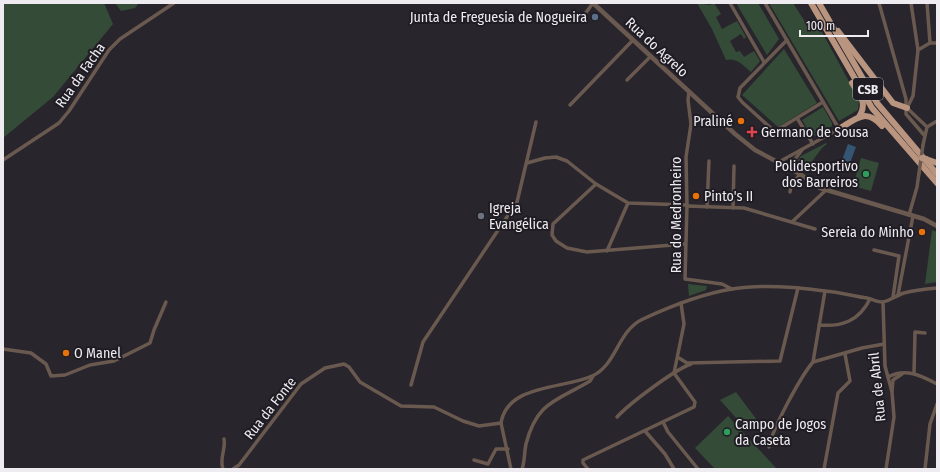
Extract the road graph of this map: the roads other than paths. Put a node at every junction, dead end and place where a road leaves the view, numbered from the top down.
1 (174, 3) edge
2 (593, 3) edge
3 (730, 3) edge
4 (765, 3) edge
5 (811, 3) edge
6 (819, 3) edge
7 (879, 3) edge
8 (911, 3) edge
9 (928, 3) edge
10 (563, 18) dead end
11 (829, 20) junction
12 (634, 40) junction
13 (786, 40) junction
14 (930, 43) junction
15 (937, 43) edge
16 (918, 50) junction
17 (651, 56) junction
18 (764, 62) junction
19 (847, 65) junction
20 (627, 80) dead end
21 (688, 91) junction
22 (694, 96) junction
23 (823, 102) junction
24 (689, 104) junction
25 (570, 105) dead end
26 (908, 108) junction
27 (859, 117) junction
28 (797, 118) junction
29 (937, 121) edge
30 (536, 122) dead end
31 (927, 127) junction
32 (839, 129) junction
33 (924, 135) junction
34 (899, 140) junction
35 (813, 144) junction
36 (802, 150) junction
37 (923, 159) junction
38 (3, 160) edge
39 (709, 161) dead end
40 (779, 162) junction
41 (527, 163) junction
42 (937, 163) edge
43 (734, 166) dead end
44 (789, 168) junction
45 (800, 174) junction
46 (937, 174) edge
47 (937, 183) edge
48 (596, 184) junction
49 (826, 190) junction
50 (790, 192) dead end
51 (628, 203) junction
52 (687, 206) junction
53 (707, 207) junction
54 (733, 208) junction
55 (911, 215) junction
56 (792, 222) junction
57 (937, 226) edge
58 (815, 229) dead end
59 (686, 244) junction
60 (874, 250) dead end
61 (607, 251) junction
62 (798, 288) junction
63 (937, 288) edge
64 (732, 289) junction
65 (825, 291) junction
66 (898, 295) junction
67 (893, 297) junction
68 (870, 299) junction
69 (166, 302) dead end
70 (883, 302) junction
71 (681, 303) junction
72 (819, 324) junction
73 (925, 333) dead end
74 (884, 344) junction
75 (3, 349) edge
76 (845, 354) junction
77 (679, 358) junction
78 (694, 362) junction
79 (813, 362) junction
80 (674, 373) junction
81 (904, 373) junction
82 (914, 373) junction
83 (593, 376) junction
84 (888, 378) junction
85 (937, 384) edge
86 (412, 385) dead end
87 (892, 392) junction
88 (937, 404) edge
89 (617, 417) dead end
90 (663, 422) junction
91 (501, 423) junction
92 (645, 431) junction
93 (224, 439) dead end
94 (769, 447) dead end
95 (508, 449) junction
96 (474, 460) dead end
97 (488, 464) junction
98 (223, 469) edge
99 (233, 469) edge
100 (488, 469) edge
101 (511, 469) edge
102 (522, 469) edge
103 (588, 469) edge
104 (674, 469) edge
105 (698, 469) edge
106 (824, 469) edge
107 (886, 469) edge
108 (925, 469) edge

1 - 38 street, Rua da Facha
2 - 10 street
2 - 12 street, Rua do Agrelo
3 - 18 street
4 - 13 street
5 - 19 highway, CSB
6 - 11 highway, CSB
7 - 26 street
8 - 16 street
9 - 14 street
11 - 26 highway
11 - 46 highway, CSB
12 - 17 street, Rua do Agrelo
12 - 25 street
13 - 18 street
13 - 23 street
14 - 15 street
14 - 16 street
16 - 26 street
17 - 20 street
17 - 21 street, Rua do Agrelo
18 - 28 street
19 - 27 highway
19 - 34 highway, CSB
21 - 22 street, Rua do Agrelo
21 - 24 street, Rua do Medronheiro
22 - 24 street
22 - 40 street, Rua do Agrelo
23 - 28 street
23 - 32 street
24 - 52 street, Rua do Medronheiro
26 - 31 street
26 - 33 street
27 - 32 highway
27 - 34 highway
28 - 35 street
29 - 31 street
30 - 41 street
31 - 33 street
32 - 35 street
33 - 37 street, bridge
34 - 47 highway
35 - 36 street
36 - 40 street
36 - 44 street
37 - 42 highway
37 - 55 street, bridge
39 - 53 street
40 - 44 street, Rua do Agrelo
41 - 48 street
41 - 86 street
43 - 54 street
44 - 45 street, Rua do Agrelo
45 - 49 street, Rua do Agrelo
45 - 50 street
48 - 51 street
48 - 61 street
49 - 55 street, Rua do Agrelo
49 - 56 street
51 - 52 street
51 - 61 street
52 - 53 street
52 - 59 street, Rua do Medronheiro
53 - 54 street
54 - 56 street
55 - 57 street, Rua do Agrelo
55 - 66 street
56 - 58 street
59 - 61 street
59 - 64 street, Rua do Medronheiro
60 - 67 street
62 - 64 street
62 - 65 street
62 - 78 street
63 - 66 street
64 - 71 street
65 - 68 street
65 - 72 street
66 - 67 street
67 - 70 street
68 - 70 street
68 - 72 street
69 - 75 street
70 - 74 street, Rua de Abril
71 - 77 street
71 - 83 street
72 - 79 street
73 - 82 street
74 - 76 street
74 - 84 street, Rua de Abril
76 - 79 street
76 - 106 street
77 - 78 street
77 - 80 street
78 - 80 street
79 - 94 street
80 - 89 street
80 - 90 street
81 - 82 street
81 - 84 street
81 - 87 street
82 - 85 street
83 - 91 street
83 - 102 street
84 - 87 street, Rua de Abril
87 - 107 street, Rua de Abril
88 - 108 street
90 - 92 street
90 - 105 street
91 - 95 street
91 - 99 street, Rua da Fonte
92 - 103 street
92 - 104 street
93 - 98 street
95 - 97 street
95 - 101 street
96 - 97 street
97 - 100 street

